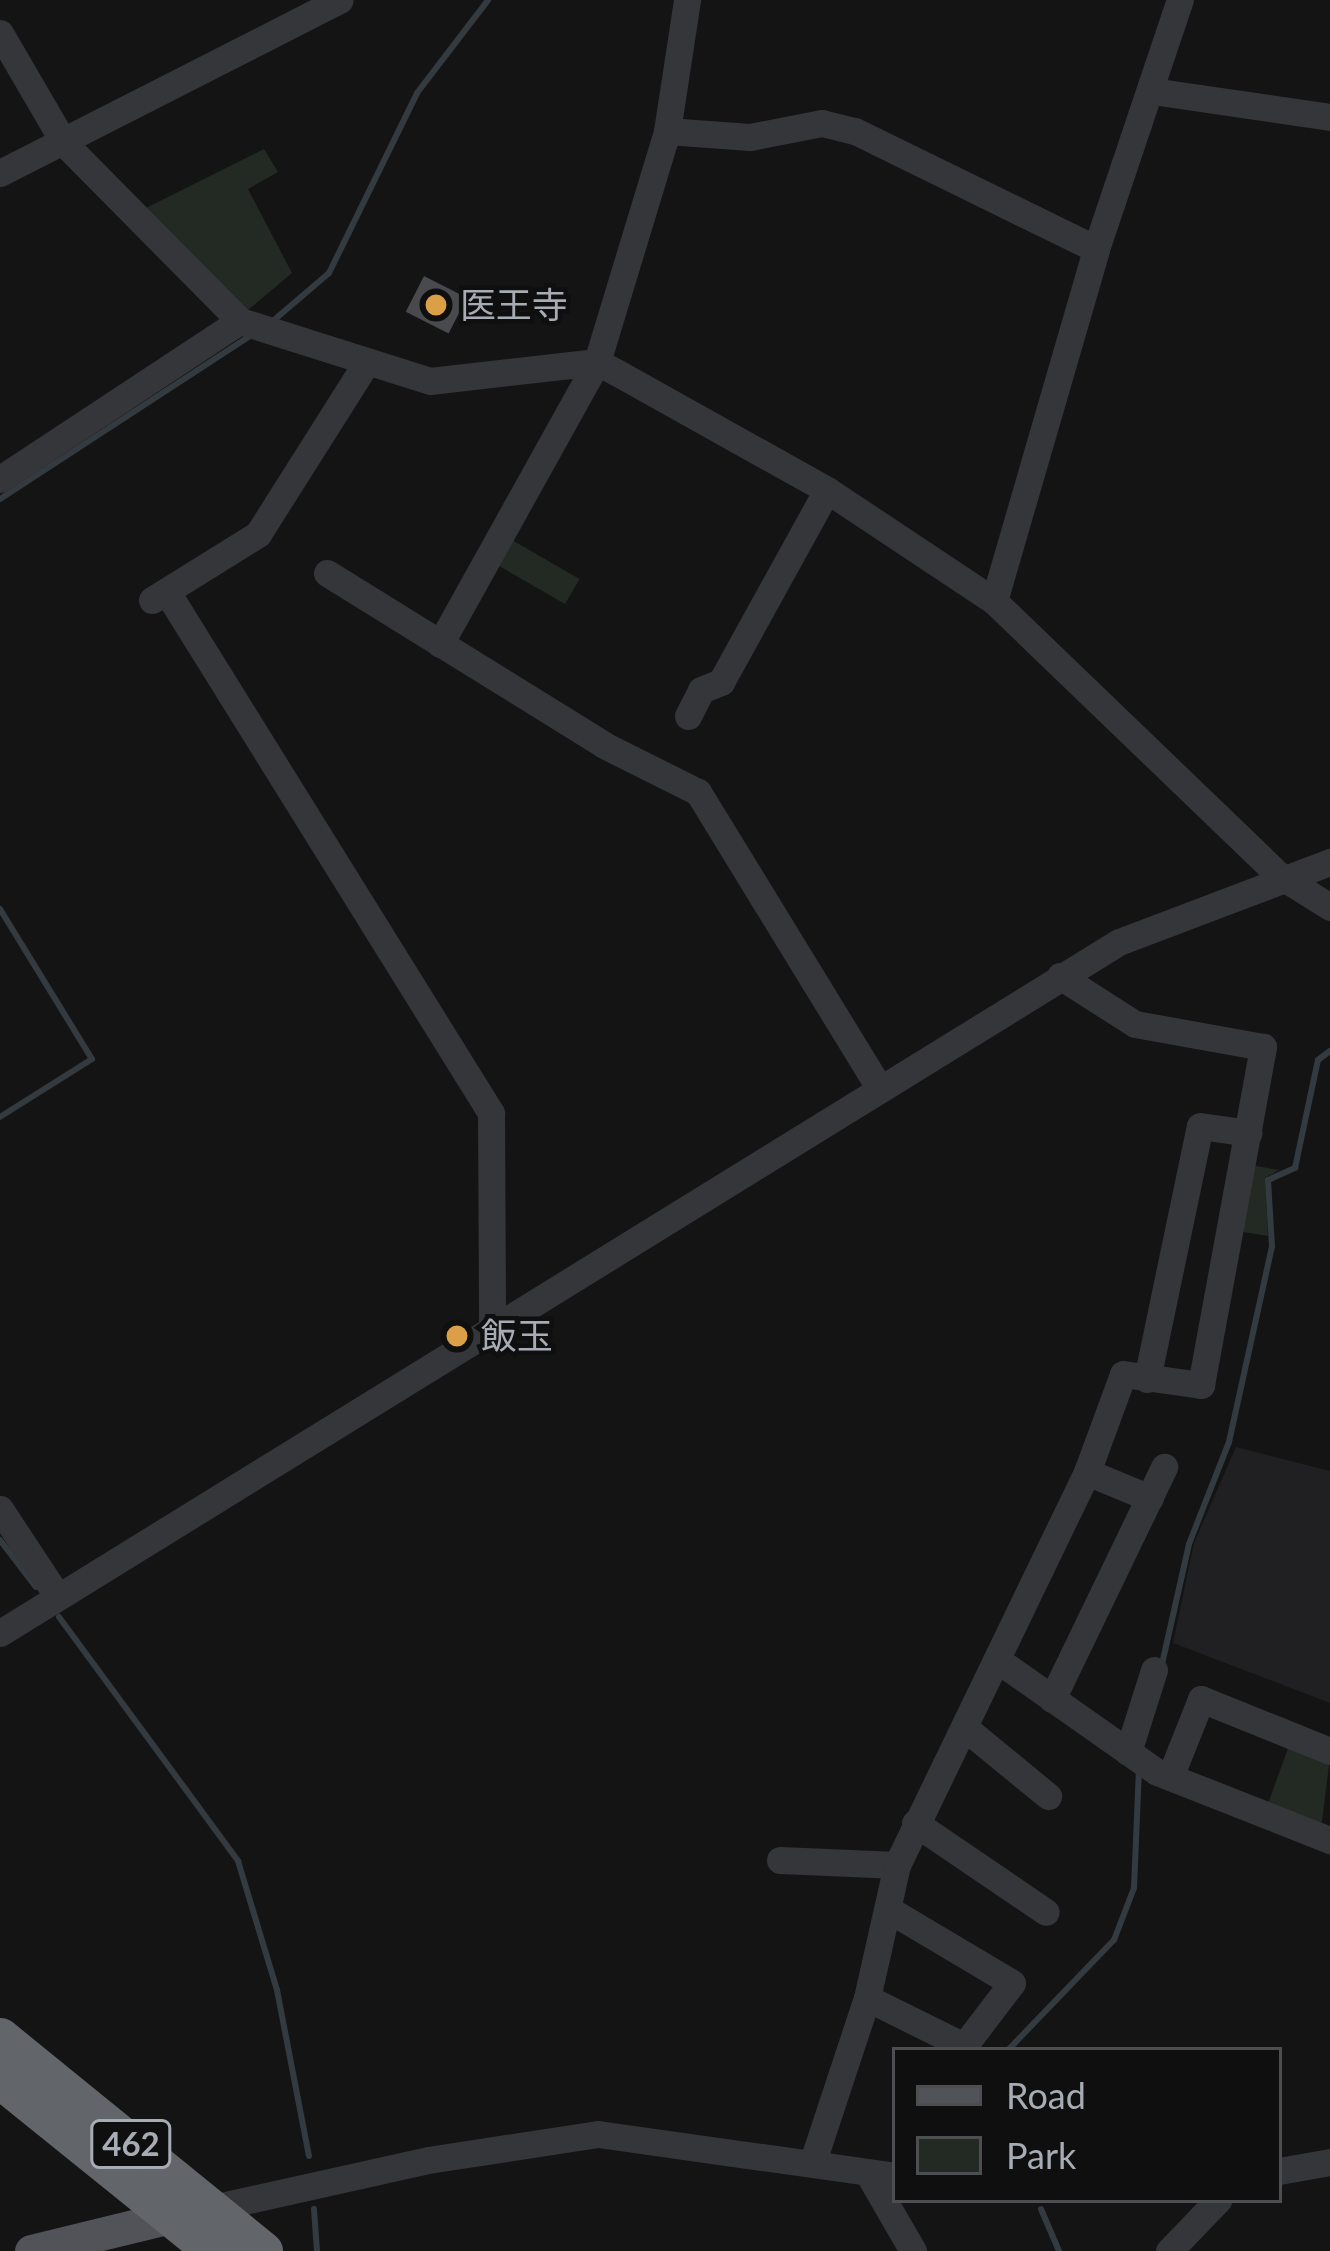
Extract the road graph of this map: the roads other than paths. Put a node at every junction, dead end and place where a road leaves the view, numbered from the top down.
1 (339, 0) edge
2 (686, 0) edge
3 (1180, 0) edge
4 (0, 34) edge
5 (1152, 91) junction
6 (1330, 117) edge
7 (667, 131) junction
8 (64, 142) junction
9 (0, 173) edge
10 (1096, 249) junction
11 (240, 321) junction
12 (597, 362) junction
13 (365, 364) junction
14 (0, 479) edge
15 (827, 490) junction
16 (326, 573) dead end
17 (994, 601) junction
18 (440, 644) junction
19 (688, 716) dead end
20 (1330, 862) edge
21 (1280, 875) junction
22 (1330, 908) edge
23 (1060, 976) junction
24 (880, 1089) junction
25 (1249, 1133) junction
26 (492, 1328) junction
27 (1148, 1378) junction
28 (1165, 1467) dead end
29 (1087, 1472) junction
30 (1150, 1498) junction
31 (0, 1509) edge
32 (58, 1597) junction
33 (0, 1633) edge
34 (999, 1661) junction
35 (1154, 1670) dead end
36 (1052, 1699) junction
37 (964, 1727) junction
38 (1330, 1750) edge
39 (1146, 1763) junction
40 (1048, 1796) dead end
41 (915, 1823) junction
42 (1330, 1840) edge
43 (780, 1860) dead end
44 (897, 1865) junction
45 (891, 1911) junction
46 (1046, 1912) dead end
47 (867, 1998) junction
48 (0, 2037) edge
49 (0, 2079) edge
50 (813, 2161) junction
51 (1330, 2162) edge
52 (1282, 2170) edge
53 (882, 2176) edge
54 (894, 2203) edge
55 (1215, 2203) edge
56 (212, 2208) junction
57 (170, 2217) junction
58 (32, 2251) edge
59 (213, 2251) edge
60 (263, 2251) edge
61 (914, 2251) edge
62 (1169, 2251) edge

1 - 8 street
2 - 7 street
3 - 5 street
4 - 8 street
5 - 6 street
5 - 10 street
7 - 10 street
7 - 12 street
8 - 9 street
8 - 11 street
10 - 17 street
11 - 13 street
11 - 14 street
12 - 13 street
12 - 15 street
12 - 18 street
13 - 26 street
15 - 17 street
15 - 19 street
16 - 18 street
17 - 21 street
18 - 24 street
20 - 21 street
21 - 22 street
21 - 23 street
23 - 24 street
23 - 25 street
24 - 26 street
25 - 27 street
25 - 27 street
26 - 32 street
27 - 29 street
28 - 30 street
29 - 30 street
29 - 34 street
30 - 36 street
31 - 32 street
32 - 33 street
34 - 36 street
34 - 37 street
35 - 39 street
36 - 39 street
37 - 40 street
37 - 41 street
38 - 39 street
39 - 42 street
41 - 44 street
41 - 46 street
43 - 44 street
44 - 45 street
45 - 47 street
45 - 47 street
47 - 50 street
48 - 56 highway, 462
49 - 57 highway, 462
50 - 53 street
50 - 56 street
51 - 52 street
54 - 61 street
55 - 62 street
56 - 57 main road
56 - 60 highway, 462
57 - 58 main road
57 - 59 highway, 462

